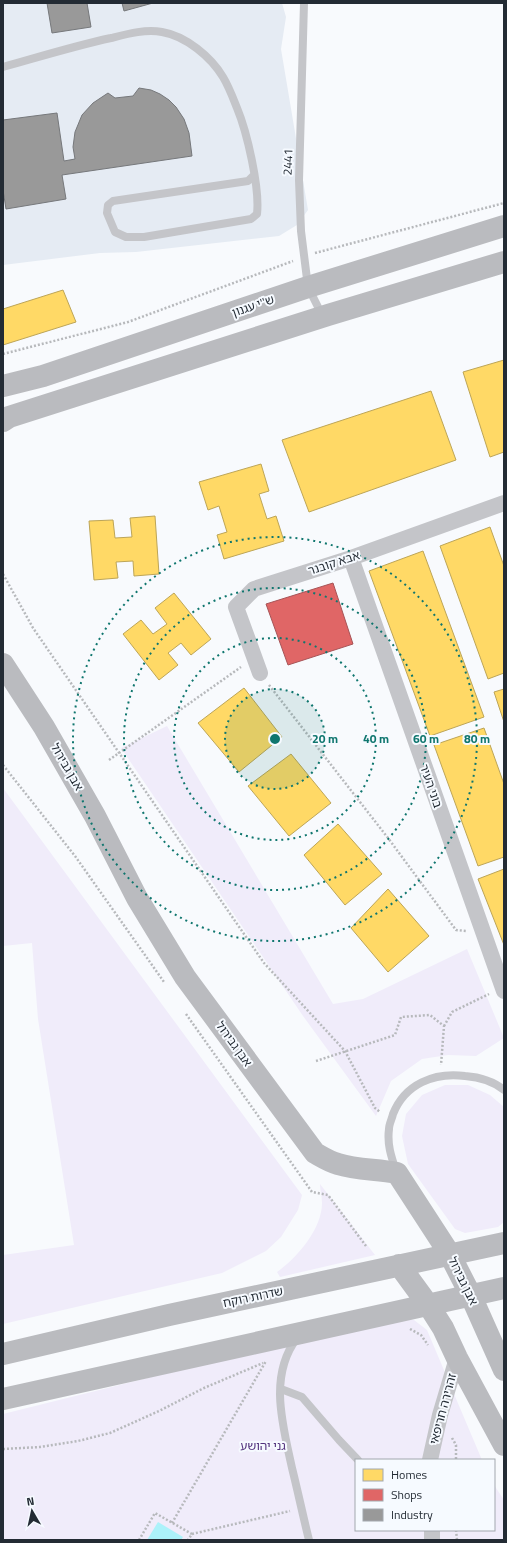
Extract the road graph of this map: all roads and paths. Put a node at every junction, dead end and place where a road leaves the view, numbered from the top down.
1 (304, 3) edge
2 (3, 67) edge
3 (254, 175) junction
4 (504, 203) edge
5 (504, 226) edge
6 (305, 256) junction
7 (504, 262) edge
8 (308, 287) junction
9 (328, 315) junction
10 (3, 354) edge
11 (170, 366) junction
12 (3, 386) edge
13 (3, 412) edge
14 (3, 421) edge
15 (503, 507) edge
16 (351, 558) junction
17 (3, 574) edge
18 (254, 658) junction
19 (3, 664) edge
20 (260, 673) joint
21 (119, 752) junction
22 (109, 760) dead end
23 (482, 932) junction
24 (503, 989) edge
25 (444, 1026) junction
26 (345, 1051) junction
27 (316, 1061) dead end
28 (442, 1076) junction
29 (504, 1090) edge
30 (391, 1121) junction
31 (397, 1173) junction
32 (503, 1242) edge
33 (449, 1253) junction
34 (398, 1265) junction
35 (504, 1288) edge
36 (471, 1296) junction
37 (429, 1306) junction
38 (301, 1333) junction
39 (3, 1354) edge
40 (457, 1358) junction
41 (504, 1370) edge
42 (280, 1389) junction
43 (3, 1399) edge
44 (504, 1445) edge
45 (3, 1449) edge
46 (357, 1459) edge
47 (430, 1459) edge
48 (302, 1508) junction
49 (172, 1523) junction
50 (192, 1534) junction
51 (139, 1540) edge
52 (188, 1540) edge
53 (309, 1540) edge

1 - 6 lane, 2441
2 - 3 lane
3 - 3 lane
4 - 6 path
5 - 8 main road, ש''י עגנון
6 - 8 lane, 2441
6 - 10 path
7 - 9 main road
8 - 9 lane, 2441
8 - 12 main road, ש''י עגנון
9 - 11 main road
11 - 13 main road
11 - 14 main road
15 - 16 street, אבא קובנר
16 - 18 street, אבא קובנר
16 - 23 street, בוני העיר
17 - 21 path
18 - 20 street, אבא קובנר
18 - 21 path
19 - 31 main road, אבן גבירול
20 - 23 path
21 - 22 path
21 - 26 path
23 - 24 street, בוני העיר
24 - 25 path
25 - 26 path
25 - 28 path
26 - 27 path
26 - 30 path
28 - 29 lane
28 - 30 lane
30 - 31 lane
31 - 33 main road, אבן גבירול
32 - 33 main road, שדרות רוקח
33 - 34 main road, שדרות רוקח
33 - 36 main road, אבן גבירול
34 - 37 main road
34 - 39 main road, שדרות רוקח
35 - 36 main road
36 - 37 main road
36 - 41 main road, אבן גבירול
37 - 38 main road
37 - 40 main road
38 - 42 lane
38 - 43 main road
40 - 44 main road
40 - 47 street, זהרירה חריפאי
42 - 46 lane
42 - 48 lane
45 - 49 path
48 - 50 path
48 - 53 lane
49 - 50 path
49 - 51 path
50 - 52 path

